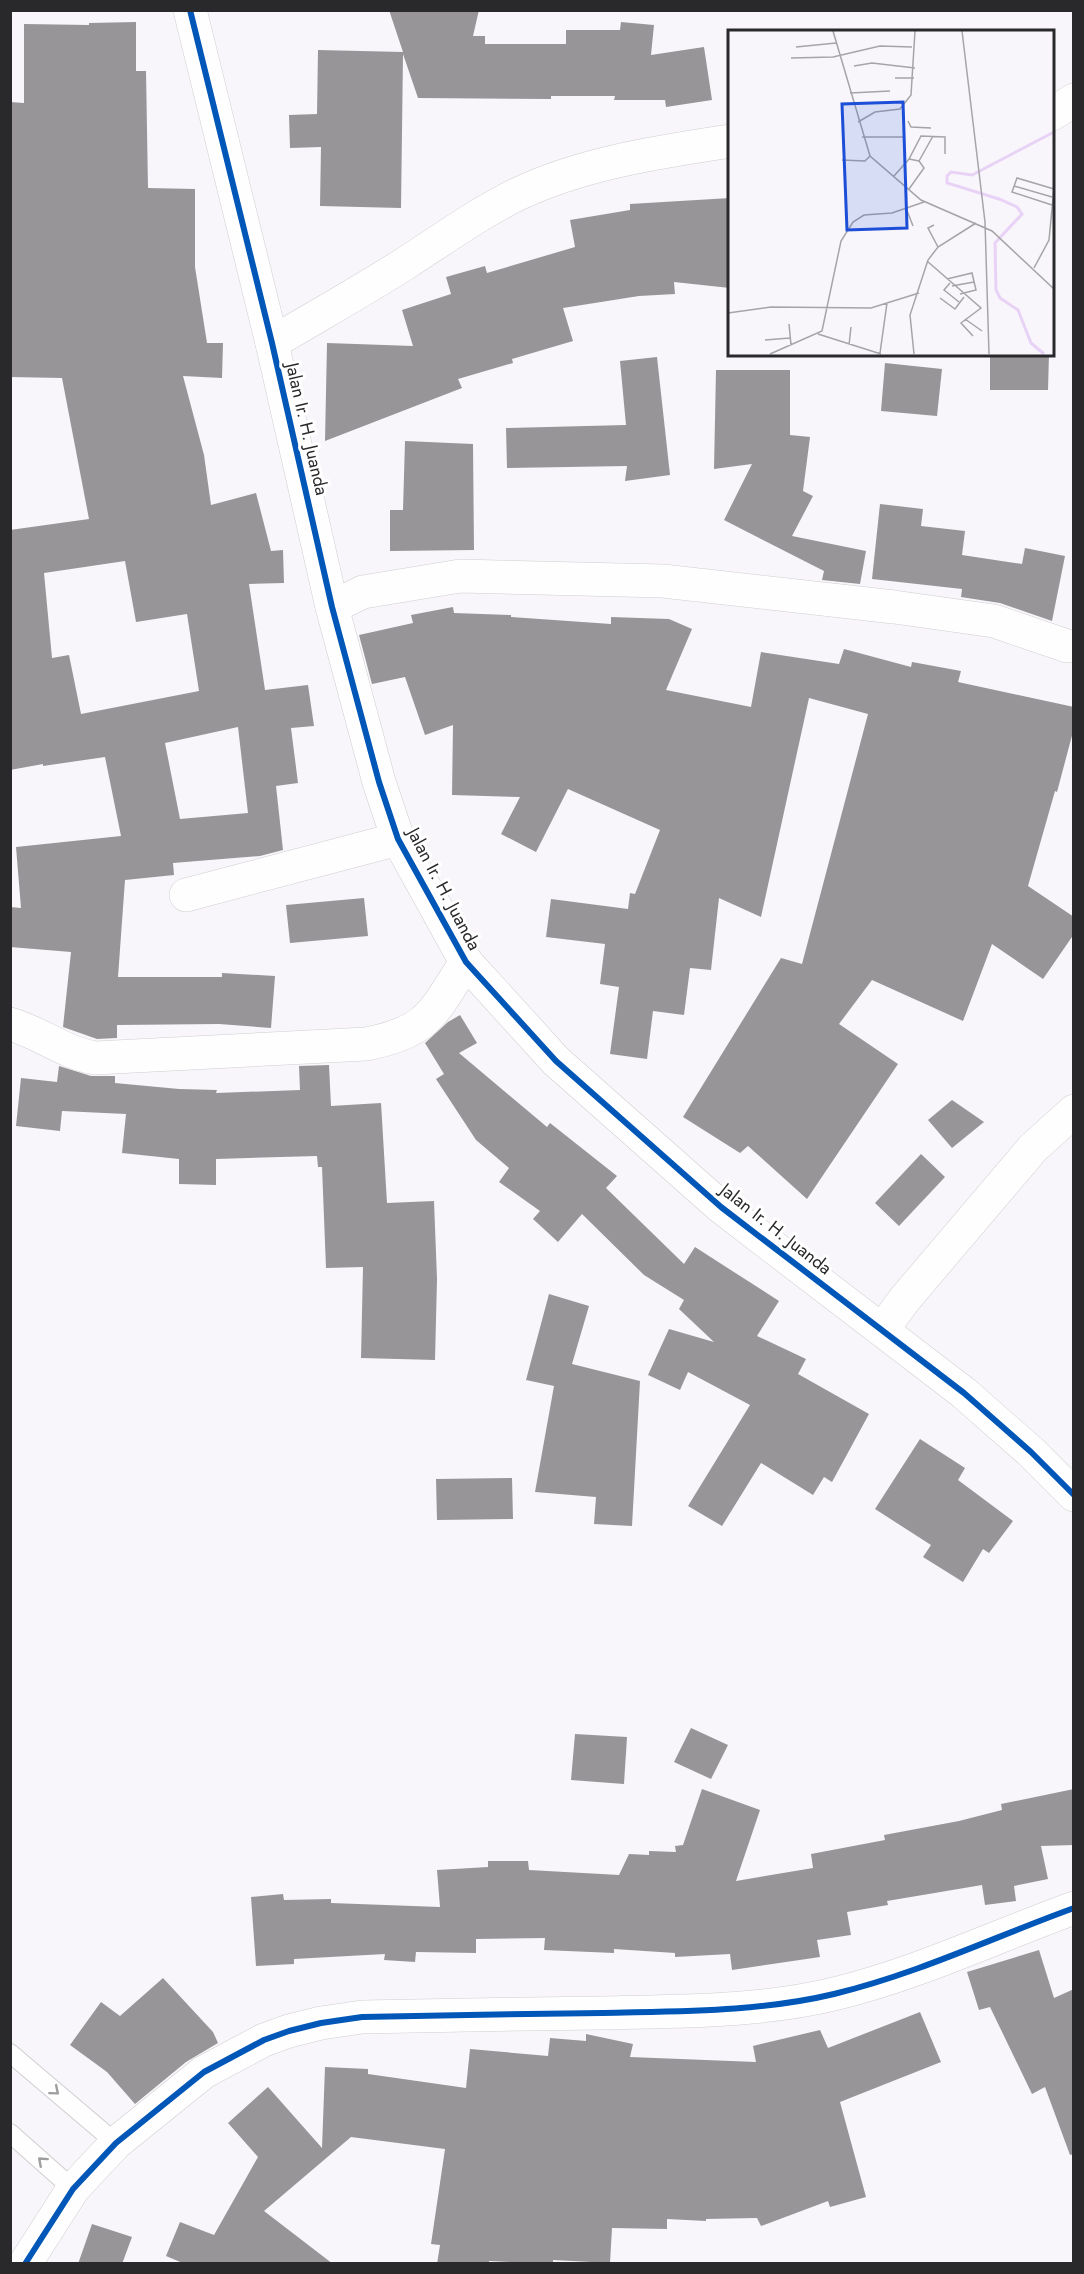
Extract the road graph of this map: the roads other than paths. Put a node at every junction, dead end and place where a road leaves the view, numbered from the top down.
1 (190, 10) edge
2 (1074, 100) edge
3 (1054, 113) edge
4 (728, 141) edge
5 (272, 343) junction
6 (332, 607) junction
7 (1067, 646) dead end
8 (398, 839) junction
9 (186, 896) dead end
10 (466, 962) junction
11 (10, 1024) edge
12 (1074, 1111) edge
13 (883, 1329) junction
14 (1074, 1495) edge
15 (1073, 1911) edge
16 (10, 2053) edge
17 (10, 2133) edge
18 (116, 2143) junction
19 (73, 2189) junction
20 (25, 2264) edge

1 - 5 street, Jalan Ir. H. Juanda
2 - 3 street
4 - 5 street
5 - 6 street, Jalan Ir. H. Juanda
6 - 7 street
6 - 8 street, Jalan Ir. H. Juanda
8 - 9 street
8 - 10 street, Jalan Ir. H. Juanda
10 - 11 street
10 - 13 street, Jalan Ir. H. Juanda
12 - 13 street
13 - 14 street, Jalan Ir. H. Juanda
15 - 18 street
16 -> 18 lane
19 -> 17 lane
18 - 19 street
19 - 20 street

